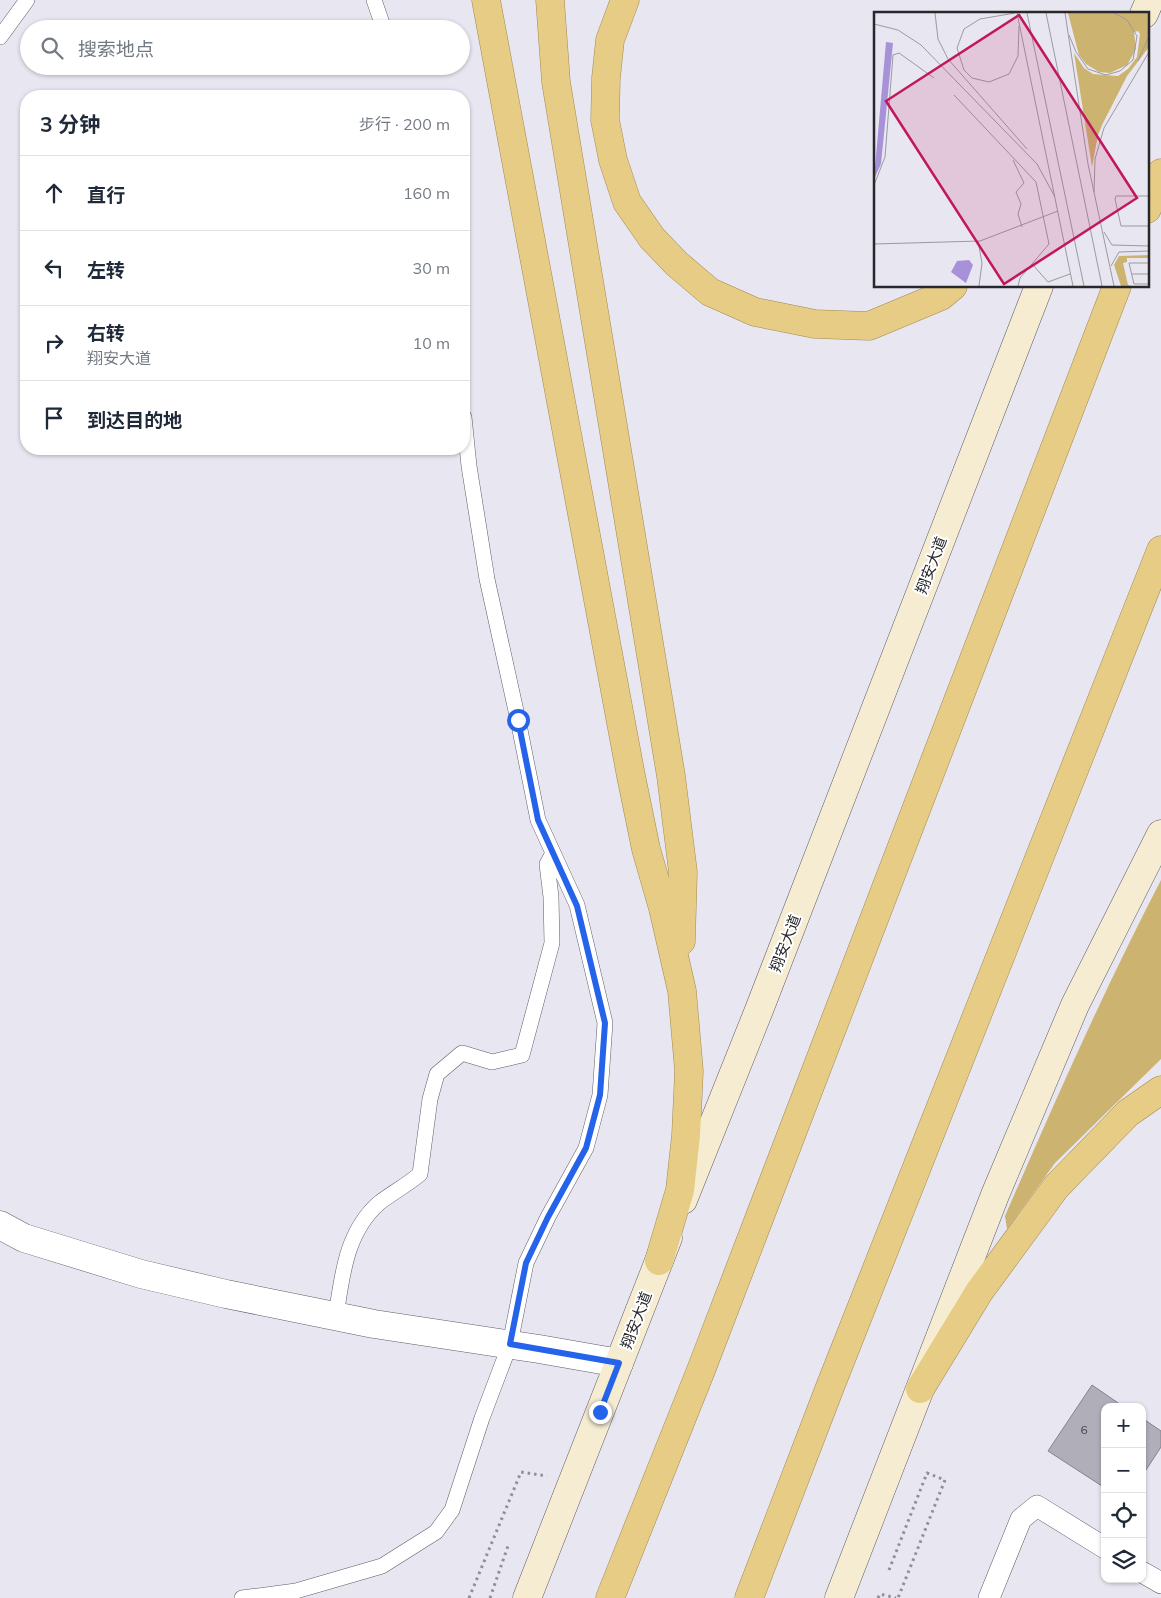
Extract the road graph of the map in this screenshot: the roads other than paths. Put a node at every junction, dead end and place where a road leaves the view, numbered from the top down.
1 (27, 0) edge
2 (374, 0) edge
3 (486, 0) edge
4 (550, 0) edge
5 (626, 0) edge
6 (1150, 0) edge
7 (1145, 12) edge
8 (381, 20) edge
9 (0, 37) edge
10 (1161, 174) edge
11 (1148, 206) edge
12 (951, 288) edge
13 (1038, 288) edge
14 (1116, 288) edge
15 (468, 455) edge
16 (1161, 550) edge
17 (1161, 834) edge
18 (553, 853) junction
19 (684, 1018) junction
20 (1161, 1090) edge
21 (3, 1232) edge
22 (659, 1261) junction
23 (336, 1316) junction
24 (510, 1344) junction
25 (619, 1363) junction
26 (920, 1389) junction
27 (1101, 1546) edge
28 (1146, 1574) edge
29 (1161, 1583) edge
30 (247, 1598) edge
31 (527, 1598) edge
32 (610, 1598) edge
33 (749, 1598) edge
34 (839, 1598) edge
35 (989, 1598) edge

1 - 9 lane
2 - 8 lane
3 - 19 highway
4 - 19 highway
5 - 12 highway
6 - 7 main road
10 - 11 highway
13 - 22 main road, 翔安大道
14 - 32 highway
15 - 18 lane
16 - 33 highway
17 - 26 main road
18 - 23 lane
18 - 24 lane
19 - 22 highway
20 - 26 highway
21 - 23 street
22 - 25 main road, 翔安大道
23 - 24 street
24 - 25 street
24 - 30 lane
25 - 31 main road, 翔安大道
26 - 34 main road
27 - 35 street
28 - 29 street

